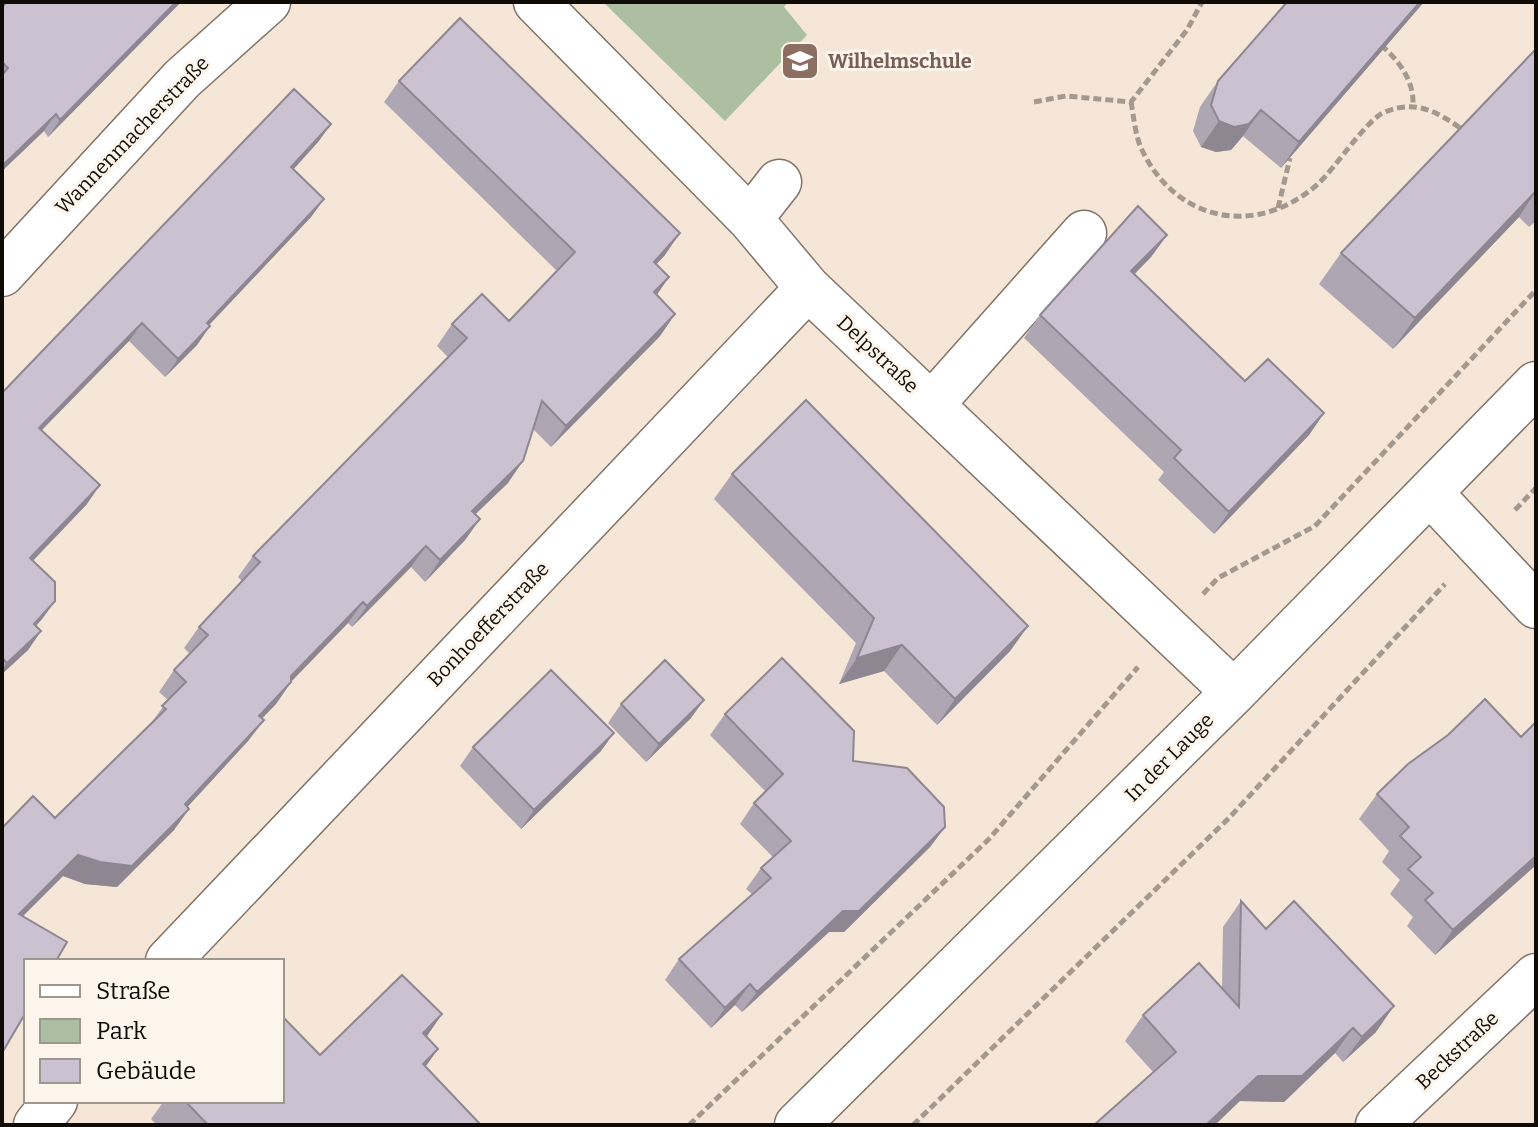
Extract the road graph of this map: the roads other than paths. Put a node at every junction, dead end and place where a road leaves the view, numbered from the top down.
1 (268, 2) edge
2 (536, 2) edge
3 (779, 182) dead end
4 (750, 219) junction
5 (1084, 233) dead end
6 (2, 274) edge
7 (808, 288) junction
8 (1536, 384) edge
9 (932, 404) junction
10 (1431, 494) junction
11 (1536, 606) edge
12 (1234, 692) junction
13 (170, 959) edge
14 (1536, 976) edge
15 (53, 1103) edge
16 (36, 1125) edge
17 (797, 1125) edge
18 (1378, 1125) edge

1 - 6 street, Wannenmacherstraße
2 - 4 street, Delpstraße
3 - 4 street
4 - 7 street, Delpstraße
5 - 9 street
7 - 9 street, Delpstraße
7 - 13 street, Bonhoefferstraße
8 - 10 street, In der Lauge
9 - 12 street, Delpstraße
10 - 11 street
10 - 12 street, In der Lauge
12 - 17 street, In der Lauge
14 - 18 street, Beckstraße
15 - 16 street

